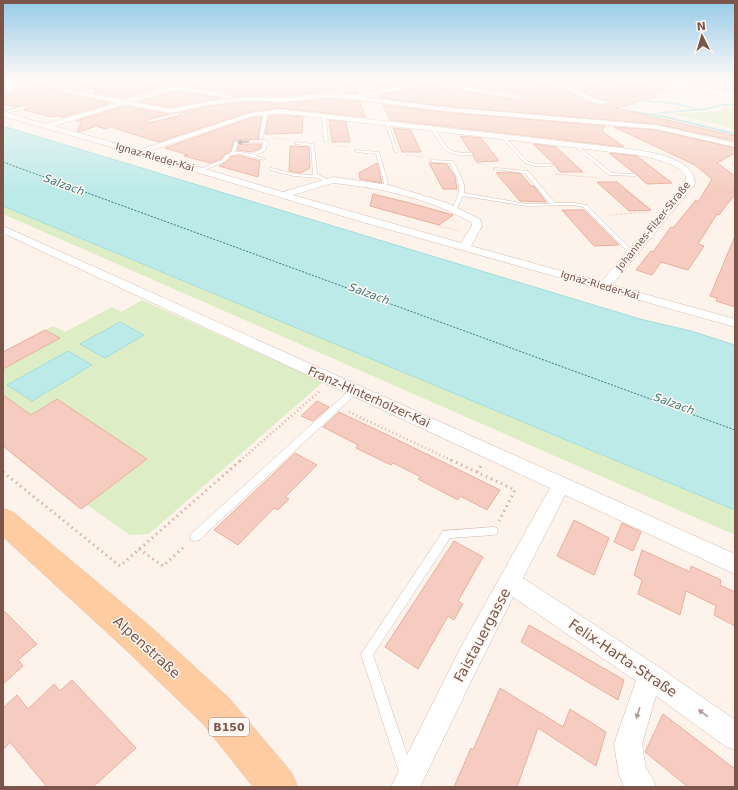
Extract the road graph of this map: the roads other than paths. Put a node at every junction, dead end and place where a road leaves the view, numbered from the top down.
1 (22, 118) edge
2 (73, 118) edge
3 (158, 118) edge
4 (241, 118) edge
5 (265, 118) edge
6 (324, 118) edge
7 (341, 118) edge
8 (545, 118) edge
9 (149, 121) dead end
10 (386, 123) junction
11 (46, 126) junction
12 (433, 128) junction
13 (502, 136) junction
14 (261, 137) dead end
15 (326, 141) dead end
16 (296, 143) dead end
17 (574, 144) junction
18 (735, 145) edge
19 (356, 151) dead end
20 (140, 152) junction
21 (397, 152) dead end
22 (233, 154) junction
23 (471, 154) dead end
24 (251, 156) junction
25 (263, 159) dead end
26 (432, 161) dead end
27 (551, 165) dead end
28 (272, 169) dead end
29 (495, 169) dead end
30 (200, 170) junction
31 (635, 175) dead end
32 (317, 177) junction
33 (327, 181) junction
34 (382, 188) junction
35 (462, 194) junction
36 (284, 195) junction
37 (554, 205) junction
38 (454, 209) junction
39 (3, 229) edge
40 (465, 246) junction
41 (632, 253) junction
42 (604, 286) junction
43 (735, 323) edge
44 (355, 390) junction
45 (561, 485) junction
46 (3, 520) edge
47 (493, 532) road end
48 (195, 537) road end
49 (735, 564) edge
50 (510, 582) junction
51 (650, 676) junction
52 (735, 736) edge
53 (407, 784) edge
54 (278, 787) edge
55 (642, 787) edge

1 - 11 street, Ignaz-Rieder-Kai
2 - 11 street
3 - 9 lane
4 - 20 street, Johannes-Filzer-Straße
5 - 14 lane
6 - 15 lane
7 - 10 street, Johannes-Filzer-Straße
8 - 18 street
10 - 12 street, Johannes-Filzer-Straße
10 - 21 lane
11 - 20 street, Ignaz-Rieder-Kai
12 - 13 street, Johannes-Filzer-Straße
12 - 23 lane
13 - 17 street, Johannes-Filzer-Straße
13 - 27 lane
16 - 32 lane
17 - 31 lane
17 - 41 street, Johannes-Filzer-Straße
19 - 34 lane
20 - 30 street, Ignaz-Rieder-Kai
22 - 24 lane
24 -> 22 lane
22 - 30 lane
24 - 25 lane
26 - 35 lane
28 - 32 lane
29 - 37 lane
30 - 36 street, Ignaz-Rieder-Kai
32 - 33 lane
33 - 34 street
33 - 36 street
34 - 38 street
35 - 37 lane
35 - 38 lane
36 - 40 street, Ignaz-Rieder-Kai
37 - 41 lane
38 - 40 street
39 - 44 street, Franz-Hinterholzer-Kai
40 - 42 street, Ignaz-Rieder-Kai
41 - 42 street, Johannes-Filzer-Straße
42 - 43 street, Ignaz-Rieder-Kai
44 - 45 street, Franz-Hinterholzer-Kai
44 - 48 lane
45 - 49 street, Franz-Hinterholzer-Kai
45 - 50 street, Faistauergasse
46 - 54 main road, Alpenstraße / B150
47 - 53 lane
50 - 51 street, Felix-Harta-Straße
50 - 53 street, Faistauergasse
52 -> 51 street, Felix-Harta-Straße
51 -> 55 street

